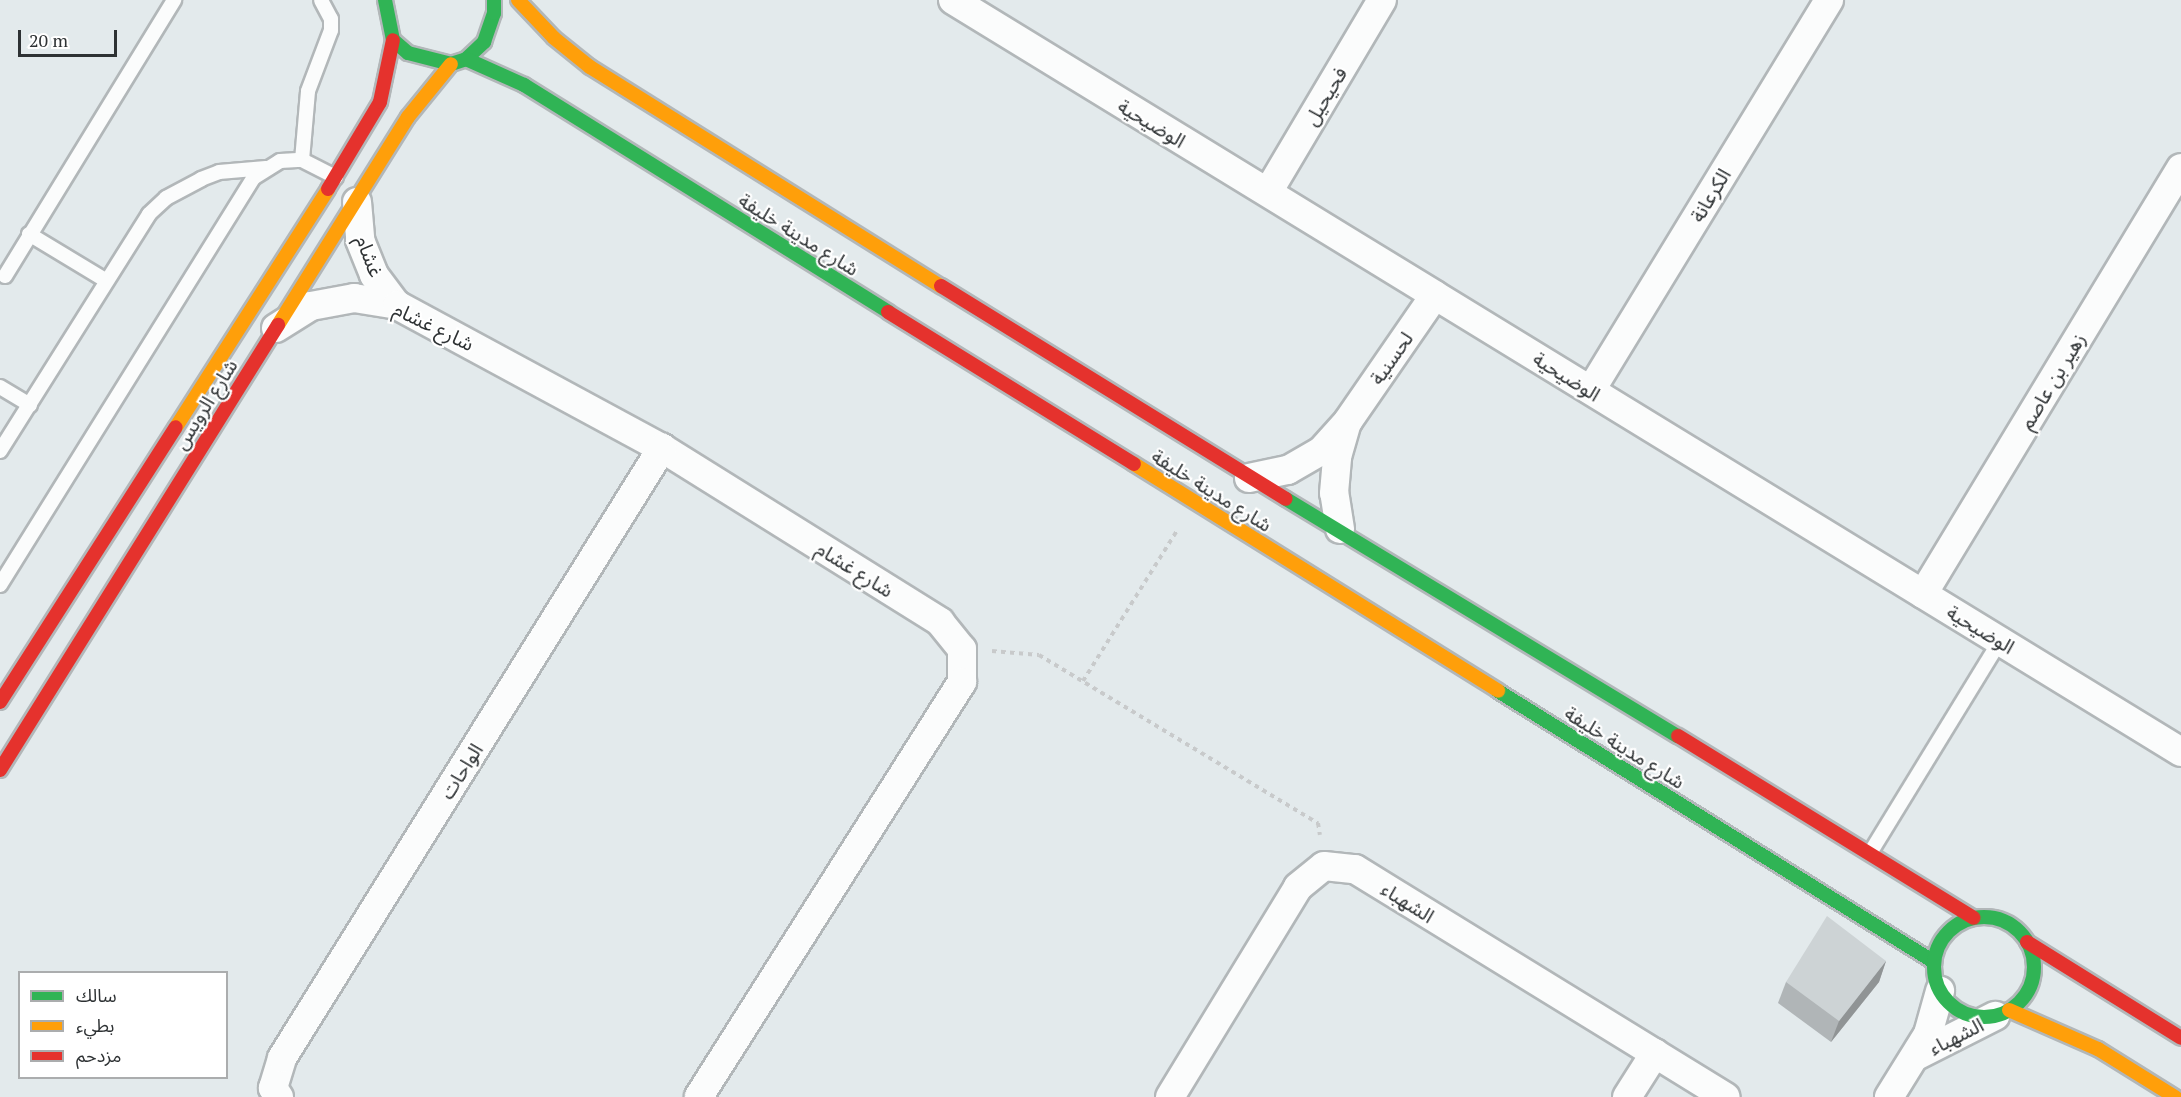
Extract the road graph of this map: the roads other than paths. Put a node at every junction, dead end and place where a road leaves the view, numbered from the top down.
1 (174, 0) edge
2 (321, 0) edge
3 (385, 0) edge
4 (494, 0) edge
5 (518, 0) edge
6 (953, 0) edge
7 (1382, 0) edge
8 (1830, 0) edge
9 (393, 40) junction
10 (465, 59) junction
11 (451, 64) junction
12 (302, 160) junction
13 (266, 168) junction
14 (2181, 168) edge
15 (336, 177) junction
16 (1268, 192) junction
17 (357, 202) junction
18 (29, 234) junction
19 (4, 276) dead end
20 (105, 280) junction
21 (1435, 295) junction
22 (397, 305) junction
23 (274, 329) junction
24 (0, 387) edge
25 (1591, 390) junction
26 (30, 405) junction
27 (1348, 421) junction
28 (662, 448) junction
29 (0, 452) edge
30 (1250, 478) junction
31 (1340, 529) junction
32 (0, 585) edge
33 (1923, 594) junction
34 (2000, 641) junction
35 (0, 702) edge
36 (2181, 752) edge
37 (0, 770) edge
38 (1870, 853) junction
39 (1974, 918) junction
40 (2027, 942) junction
41 (1934, 962) junction
42 (1940, 991) junction
43 (2002, 1013) junction
44 (2181, 1038) edge
45 (1655, 1053) junction
46 (1916, 1056) junction
47 (279, 1097) edge
48 (699, 1097) edge
49 (1170, 1097) edge
50 (1628, 1097) edge
51 (1726, 1097) edge
52 (1889, 1097) edge
53 (2175, 1097) edge

1 - 18 lane
2 - 12 lane
3 - 9 street
4 - 10 street
5 - 30 street, شارع مدينة خليفة
6 - 16 street, الوضيحية
7 - 16 street, فحيحيل
8 - 25 street, الكرعانة
9 - 11 street
9 - 15 street, شارع الرويس
10 - 11 street
10 - 41 street, شارع مدينة خليفة
11 - 17 street, شارع الرويس
12 - 13 lane
12 - 15 lane
13 - 20 lane
13 - 32 lane
14 - 33 street, زهير بن عاصم
15 - 35 street, شارع الرويس
16 - 21 street, الوضيحية
17 - 22 street, غشام
17 - 23 street, شارع الرويس
18 - 19 lane
18 - 20 lane
20 - 26 lane
21 - 25 street, الوضيحية
21 - 27 street, لحسنية
22 - 23 street, شارع غشام
22 - 28 street, شارع غشام
23 - 37 street, شارع الرويس
24 - 26 lane
25 - 33 street, الوضيحية
26 - 29 lane
27 - 30 street, لحسنية
27 - 31 street, لحسنية
28 - 47 street, الواحات
28 - 48 street, شارع غشام
30 - 31 street, شارع مدينة خليفة
31 - 38 street, شارع مدينة خليفة
33 - 34 street, الوضيحية
34 - 36 street, الوضيحية
34 - 38 lane
38 - 39 street, شارع مدينة خليفة
39 - 40 street
39 - 41 street
40 - 43 street
40 - 44 street
41 - 42 street
42 - 43 street
42 - 46 street, الشهباء
43 - 46 street, الشهباء
43 - 53 street
45 - 49 street, الشهباء
45 - 50 street
45 - 51 street, الشهباء
46 - 52 street, الشهباء

